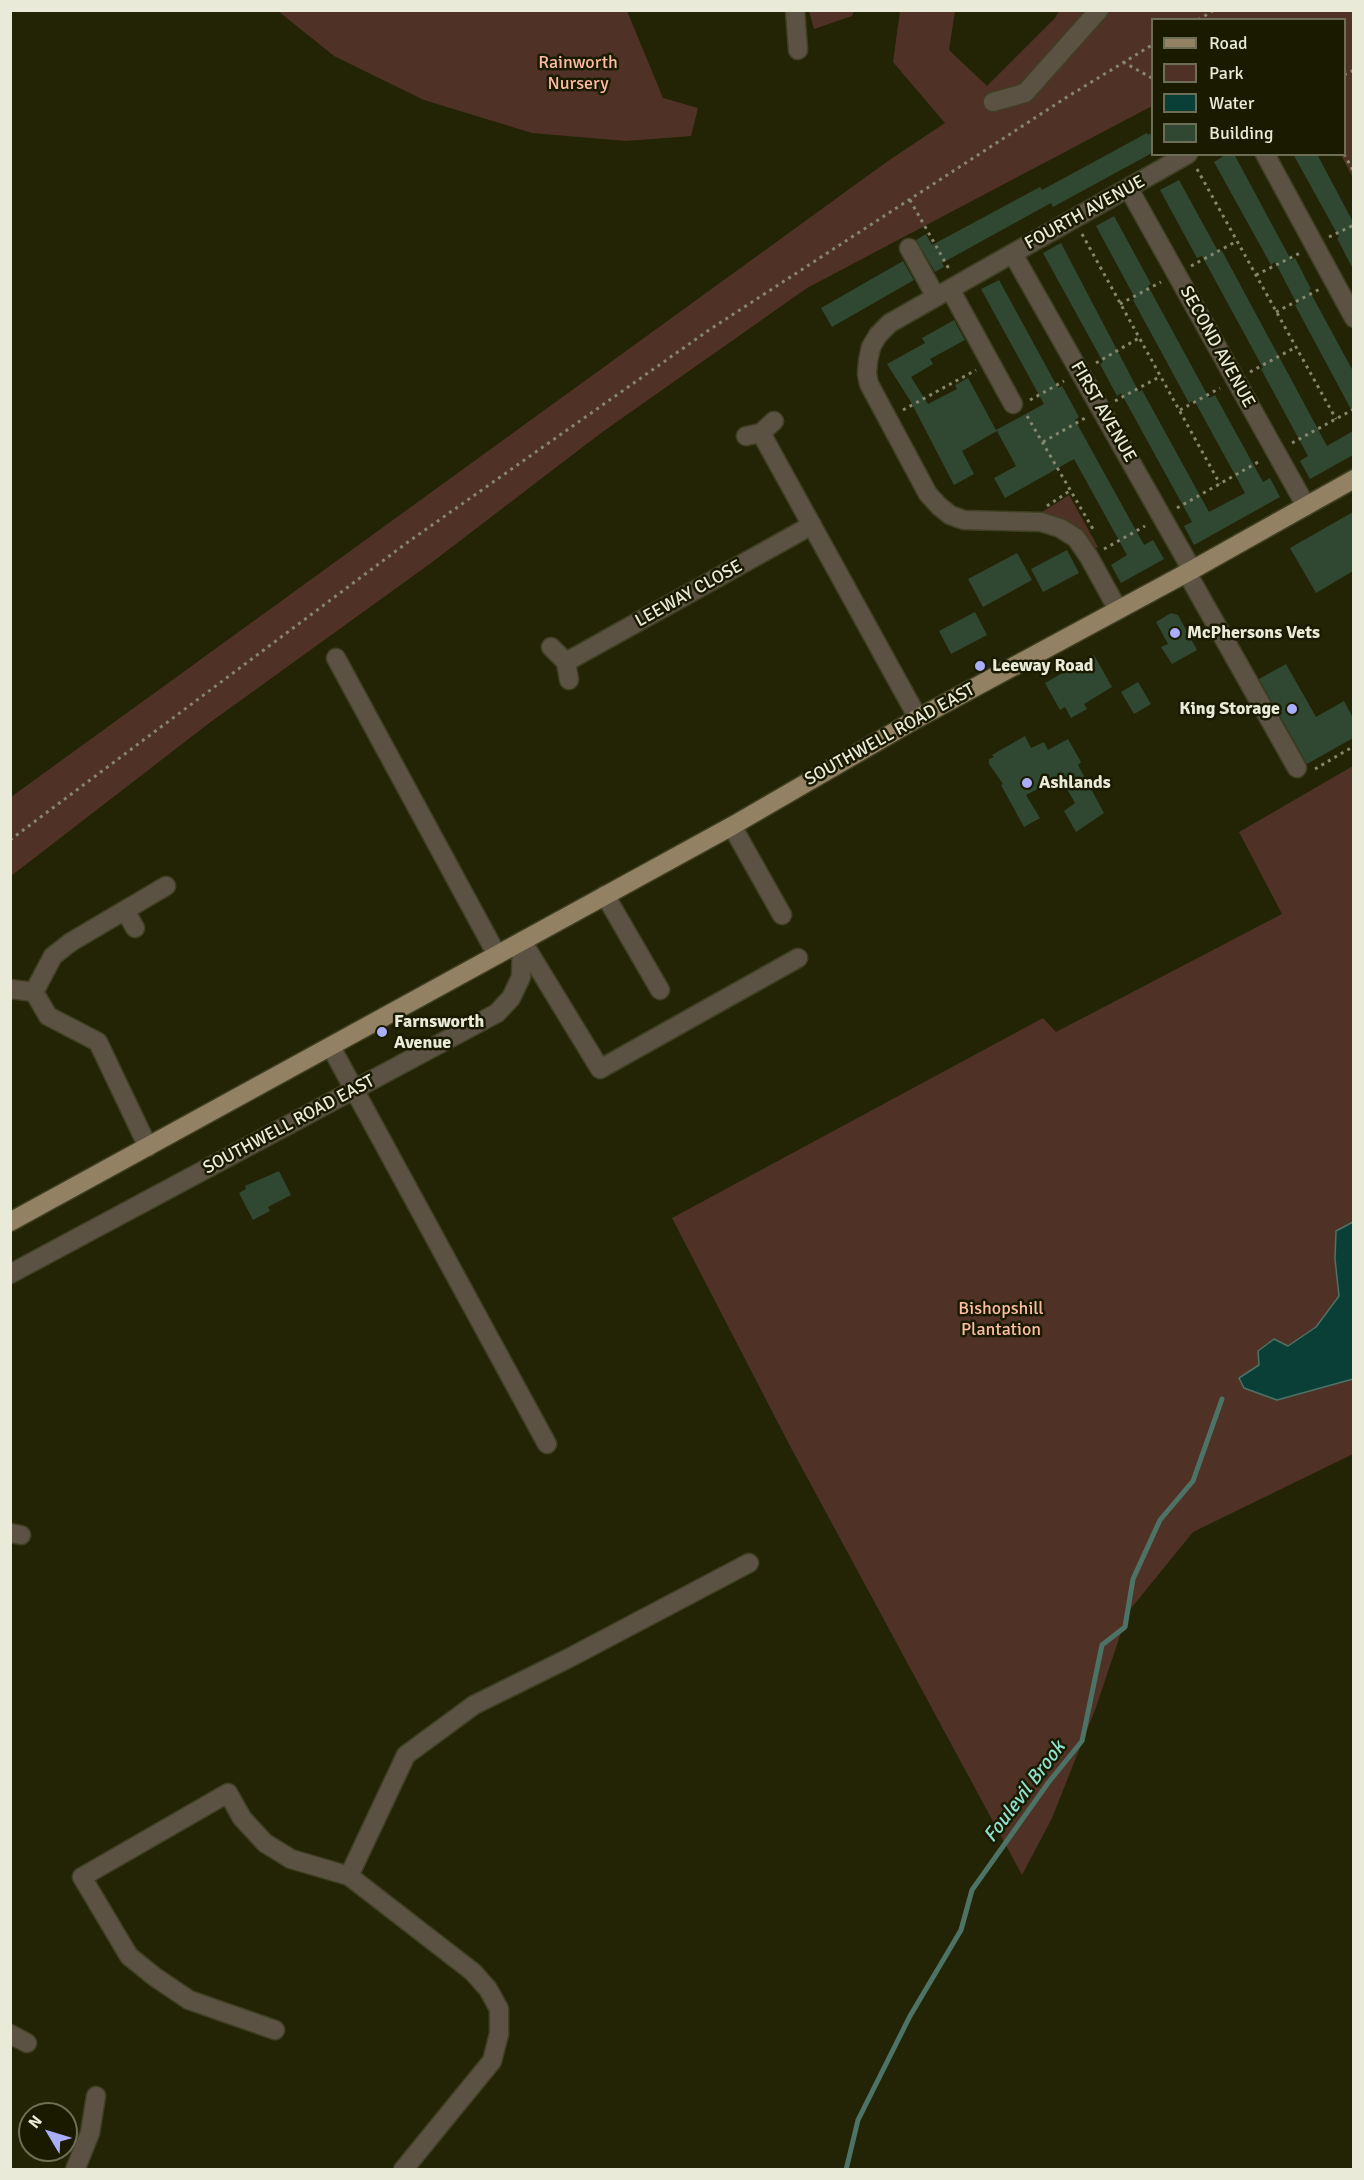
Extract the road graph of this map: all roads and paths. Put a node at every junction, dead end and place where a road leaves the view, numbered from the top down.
1 (795, 10) edge
2 (1099, 10) edge
3 (1214, 10) edge
4 (1201, 18) edge
5 (1151, 46) edge
6 (798, 50) dead end
7 (1123, 62) junction
8 (1151, 77) edge
9 (993, 102) dead end
10 (1266, 156) edge
11 (1345, 156) edge
12 (1191, 159) edge
13 (1353, 172) edge
14 (1128, 189) junction
15 (910, 200) junction
16 (1073, 220) junction
17 (909, 248) dead end
18 (1013, 254) junction
19 (1334, 282) junction
20 (948, 290) junction
21 (1276, 312) junction
22 (1353, 318) edge
23 (991, 362) junction
24 (1013, 404) joint
25 (1353, 409) edge
26 (888, 418) junction
27 (1336, 419) junction
28 (760, 430) dead end
29 (1276, 452) junction
30 (1353, 479) edge
31 (1220, 484) junction
32 (1306, 506) junction
33 (1162, 516) junction
34 (812, 525) junction
35 (1094, 529) dead end
36 (1089, 557) junction
37 (1190, 571) junction
38 (1118, 610) junction
39 (551, 647) dead end
40 (336, 658) dead end
41 (918, 718) junction
42 (1353, 746) edge
43 (1297, 768) joint
44 (732, 826) junction
45 (10, 840) edge
46 (166, 886) dead end
47 (605, 895) junction
48 (125, 910) junction
49 (782, 915) dead end
50 (135, 928) dead end
51 (522, 941) junction
52 (497, 955) junction
53 (798, 958) dead end
54 (10, 989) edge
55 (660, 990) dead end
56 (34, 992) junction
57 (331, 1047) junction
58 (354, 1090) junction
59 (148, 1147) junction
60 (10, 1222) edge
61 (10, 1274) edge
62 (547, 1444) dead end
63 (749, 1563) dead end
64 (349, 1876) junction
65 (275, 2030) dead end
66 (10, 2034) edge
67 (27, 2043) dead end
68 (96, 2096) dead end
69 (75, 2169) edge
70 (403, 2169) edge

1 - 6 street
2 - 9 street
3 - 4 path
5 - 7 path
7 - 8 path
7 - 15 path
10 - 19 street
11 - 13 path
12 - 14 street, FOURTH AVENUE
12 - 21 path
14 - 16 street, FOURTH AVENUE
14 - 29 street, SECOND AVENUE
15 - 20 path
15 - 45 path
16 - 18 street, FOURTH AVENUE
16 - 31 path
17 - 20 street
18 - 20 street, FOURTH AVENUE
18 - 33 street, FIRST AVENUE
19 - 21 path
19 - 22 street
20 - 23 street
20 - 26 street, FOURTH AVENUE
21 - 27 path
23 - 24 street
23 - 26 path
24 - 35 path
25 - 27 path
26 - 36 street, FOURTH AVENUE
27 - 29 path
28 - 34 street
29 - 31 path
29 - 32 street, SECOND AVENUE
30 - 32 main road, SOUTHWELL ROAD EAST
31 - 33 path
32 - 37 main road, SOUTHWELL ROAD EAST
33 - 36 path
33 - 37 street, FIRST AVENUE
34 - 39 street, LEEWAY CLOSE
34 - 41 street
36 - 38 street, FOURTH AVENUE
37 - 38 main road, SOUTHWELL ROAD EAST
37 - 43 street, FIRST AVENUE
38 - 41 main road, SOUTHWELL ROAD EAST
40 - 52 street
41 - 44 main road, SOUTHWELL ROAD EAST
42 - 43 path
44 - 47 main road, SOUTHWELL ROAD EAST
44 - 49 street
46 - 48 street
47 - 51 main road, SOUTHWELL ROAD EAST
47 - 55 street
48 - 50 street
48 - 56 street
51 - 52 main road, SOUTHWELL ROAD EAST
51 - 53 street
51 - 58 street, SOUTHWELL ROAD EAST
52 - 57 main road, SOUTHWELL ROAD EAST
54 - 56 street
56 - 59 street
57 - 58 street
57 - 59 main road, SOUTHWELL ROAD EAST
58 - 61 street, SOUTHWELL ROAD EAST
58 - 62 street
59 - 60 main road, SOUTHWELL ROAD EAST
63 - 64 street
64 - 65 street
64 - 70 street
66 - 67 street
68 - 69 street

